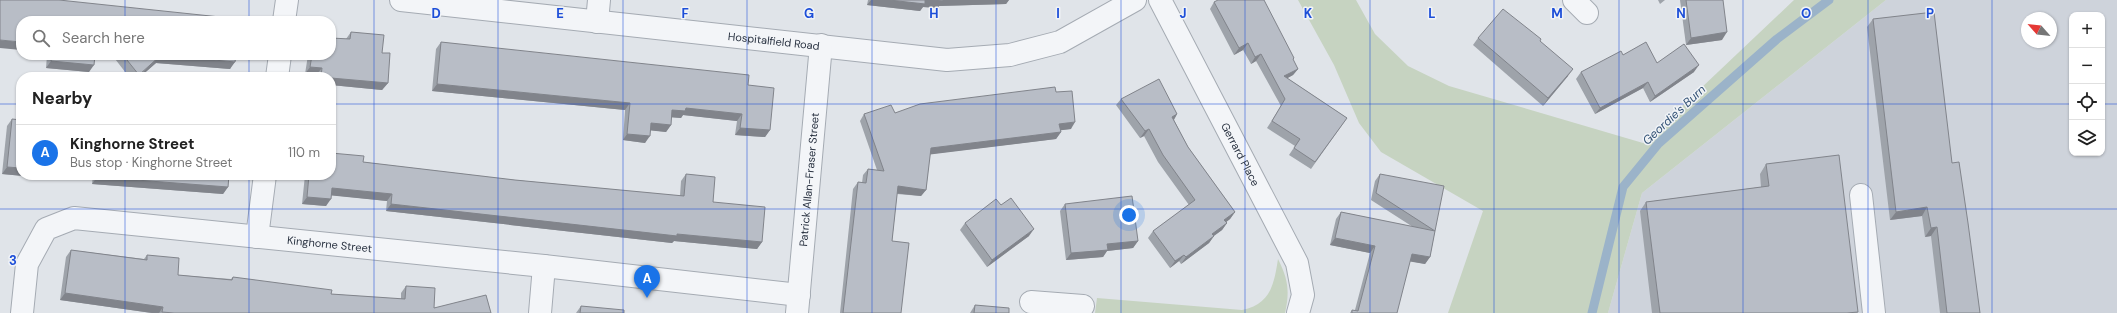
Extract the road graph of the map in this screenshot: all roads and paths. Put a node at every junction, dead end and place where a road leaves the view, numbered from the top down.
1 (287, 0) edge
2 (401, 0) edge
3 (599, 0) edge
4 (1135, 0) edge
5 (1160, 0) edge
6 (285, 16) edge
7 (597, 22) junction
8 (821, 45) junction
9 (279, 60) edge
10 (278, 72) edge
11 (264, 180) edge
12 (1861, 195) dead end
13 (257, 237) junction
14 (544, 266) junction
15 (1031, 302) dead end
16 (798, 304) edge
17 (1083, 306) dead end
18 (1058, 309) edge
19 (22, 313) edge
20 (540, 313) edge
21 (1298, 313) edge
22 (1874, 313) edge

1 - 6 street
2 - 7 street, Hospitalfield Road
3 - 7 street
4 - 8 street, Hospitalfield Road
5 - 21 street, Gerrard Place
7 - 8 street, Hospitalfield Road
8 - 16 street, Patrick Allan-Fraser Street
9 - 10 street
11 - 13 street
12 - 22 street
13 - 14 street, Kinghorne Street
13 - 19 street, Kinghorne Street
14 - 16 street, Kinghorne Street
14 - 20 street
15 - 18 street
17 - 18 street

